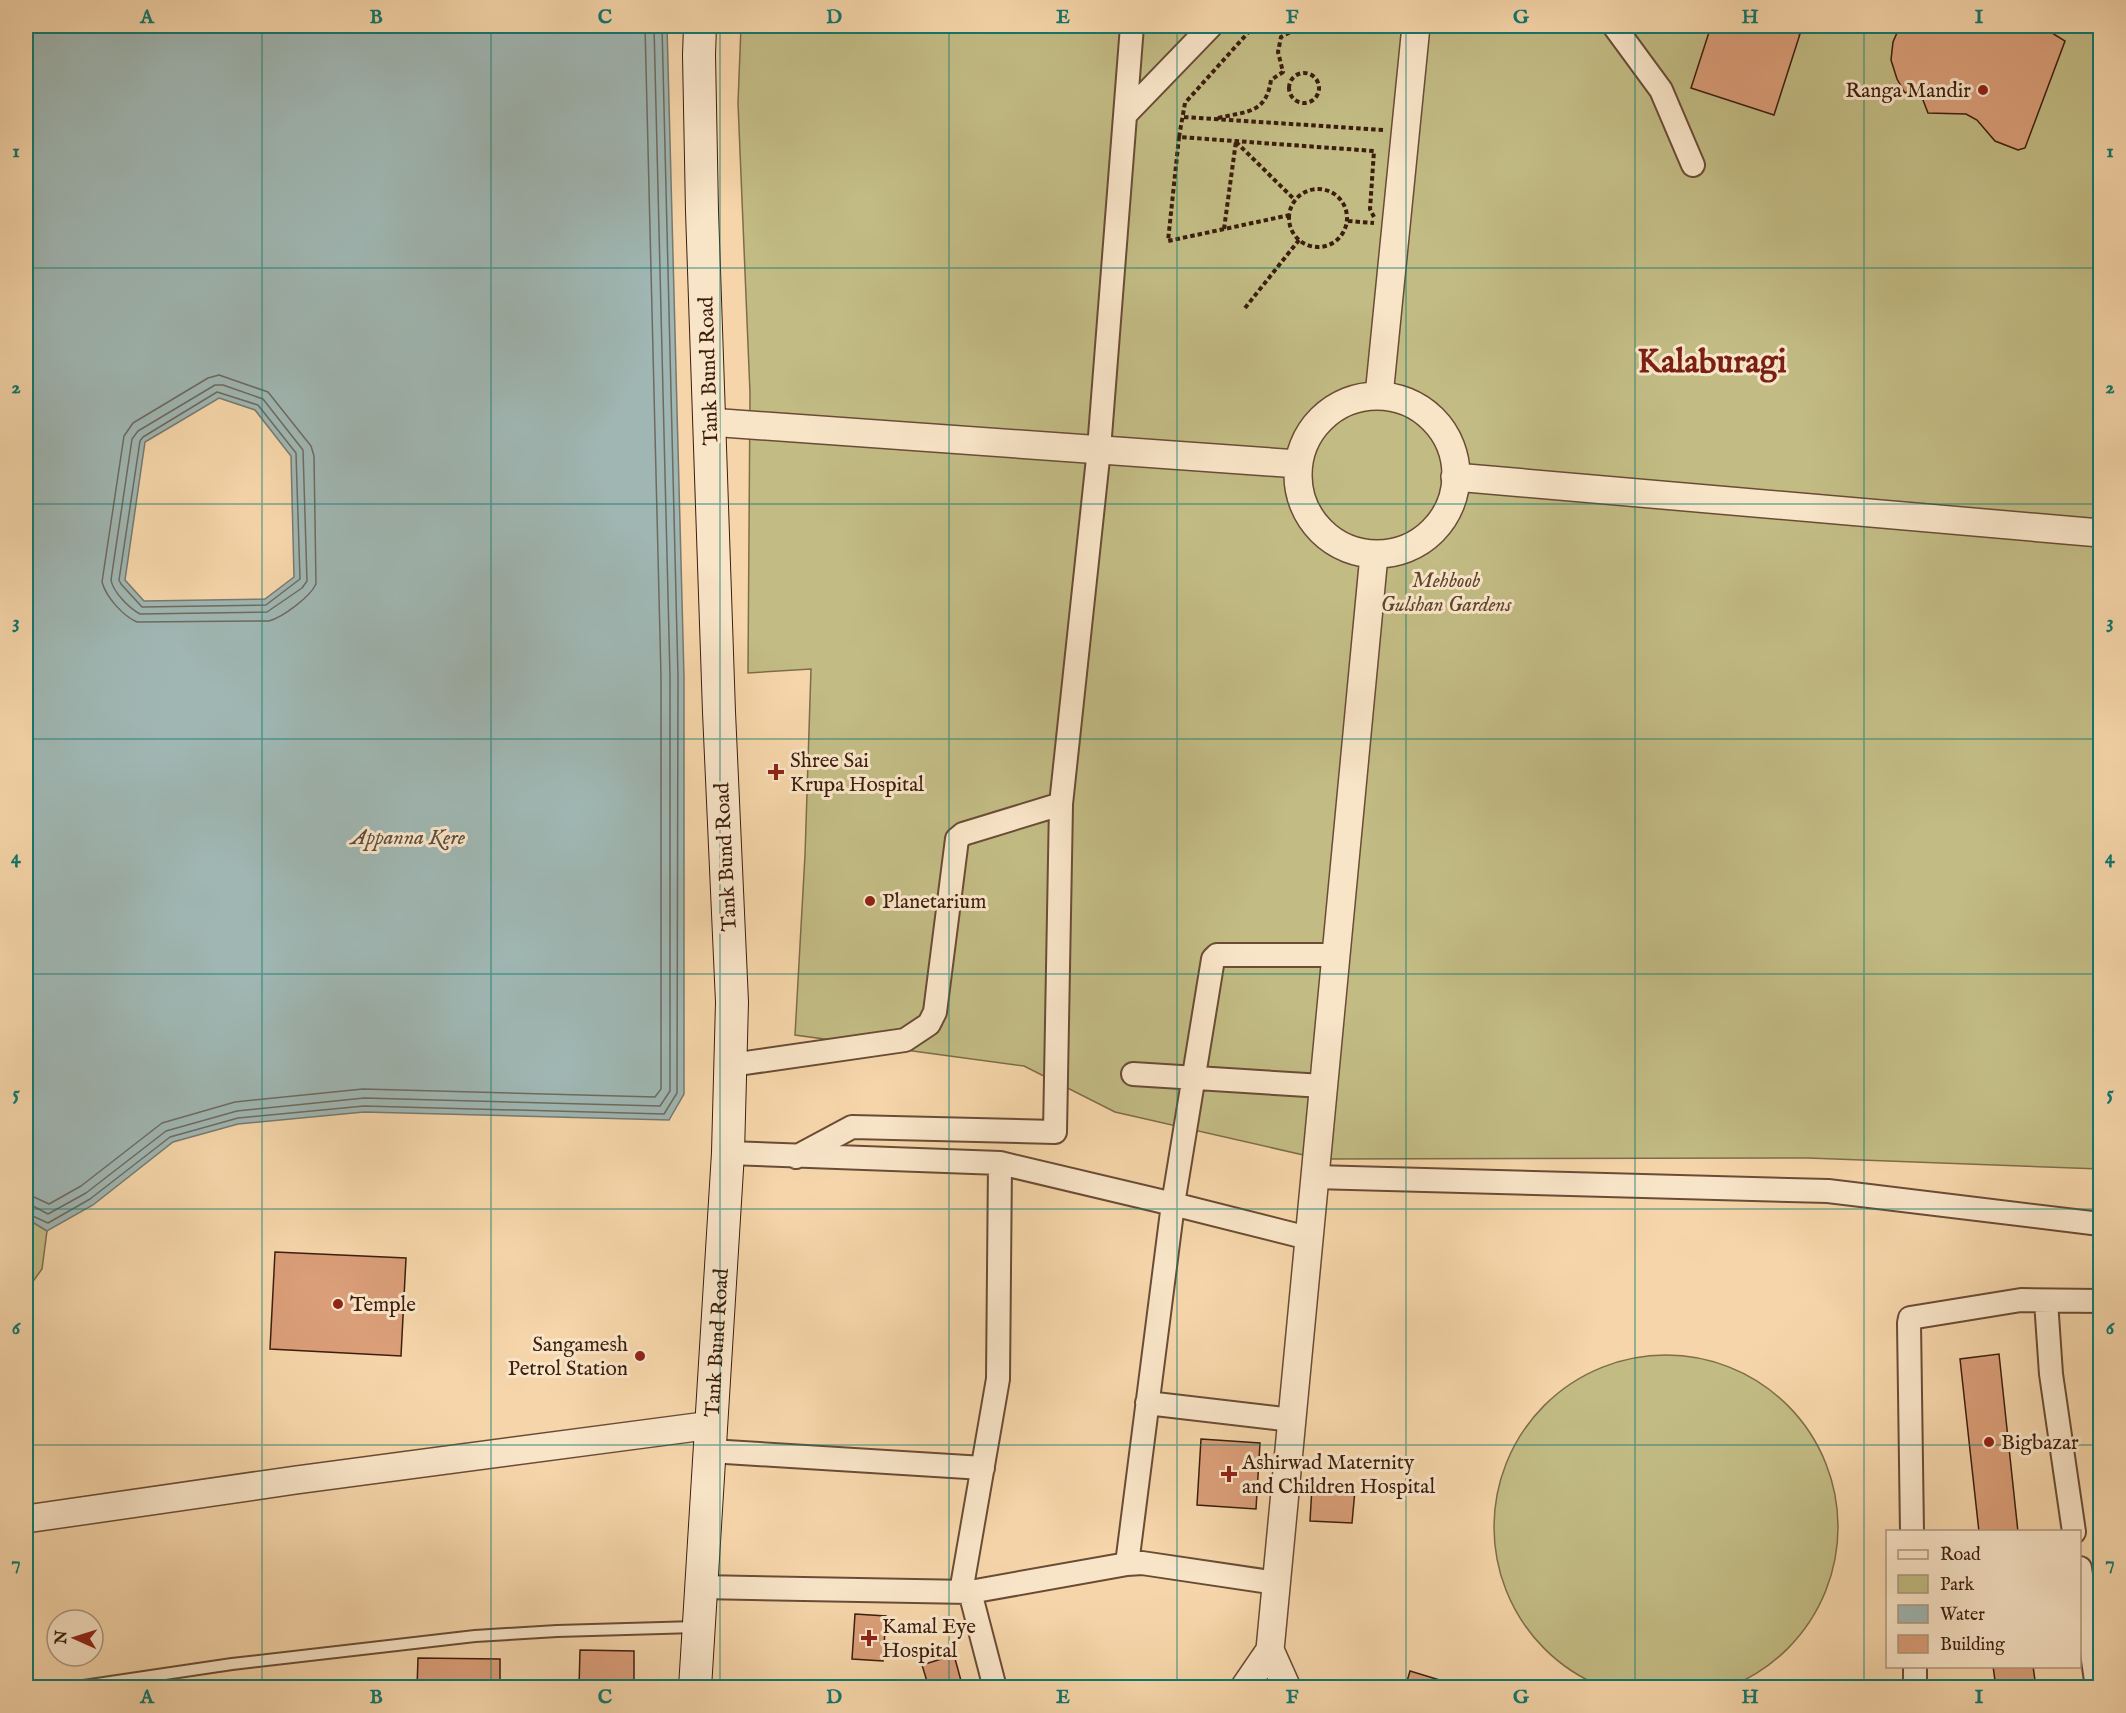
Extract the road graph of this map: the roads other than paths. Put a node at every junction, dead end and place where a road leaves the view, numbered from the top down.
1 (700, 26) edge
2 (1132, 26) edge
3 (1211, 26) edge
4 (1416, 26) edge
5 (1614, 26) edge
6 (1125, 115) junction
7 (1693, 165) dead end
8 (1379, 396) junction
9 (709, 422) junction
10 (1099, 449) junction
11 (1298, 464) junction
12 (1455, 477) junction
13 (2100, 533) edge
14 (1374, 555) junction
15 (1061, 805) junction
16 (1335, 955) junction
17 (731, 1065) junction
18 (1133, 1074) dead end
19 (1194, 1077) junction
20 (1323, 1086) junction
21 (728, 1153) junction
22 (796, 1157) junction
23 (1000, 1163) junction
24 (1314, 1177) junction
25 (1173, 1204) junction
26 (2100, 1224) edge
27 (1308, 1238) junction
28 (2046, 1301) junction
29 (2100, 1301) edge
30 (1147, 1403) junction
31 (1292, 1420) junction
32 (711, 1438) junction
33 (983, 1468) junction
34 (26, 1519) edge
35 (1912, 1530) edge
36 (2074, 1530) edge
37 (1127, 1564) junction
38 (2081, 1581) edge
39 (1277, 1583) junction
40 (700, 1587) junction
41 (965, 1592) junction
42 (697, 1627) junction
43 (1270, 1650) junction
44 (1914, 1668) edge
45 (70, 1688) edge
46 (695, 1688) edge
47 (995, 1688) edge
48 (1244, 1688) edge
49 (1287, 1688) edge
50 (1915, 1688) edge
51 (2097, 1688) edge

1 - 9 main road, Tank Bund Road
2 - 6 street
3 - 6 street
4 - 8 street
5 - 7 street
6 - 10 street
8 - 11 street
8 - 12 street
9 - 10 street
9 - 17 main road, Tank Bund Road
10 - 11 street
10 - 15 street
11 - 14 street
12 - 13 street
12 - 14 street
14 - 16 street
15 - 17 street
15 - 22 street
16 - 19 street
16 - 20 street
17 - 21 main road, Tank Bund Road
18 - 19 street
19 - 20 street
19 - 25 street
20 - 24 street
21 - 22 street
21 - 32 main road, Tank Bund Road
22 - 23 street
23 - 25 street
23 - 33 street
24 - 26 street
24 - 27 street
25 - 27 street
25 - 30 street
27 - 31 street
28 - 29 street
28 - 35 street
28 - 36 street
30 - 31 street
30 - 37 street
31 - 39 street
32 - 33 street
32 - 34 street
32 - 40 main road, Tank Bund Road
33 - 41 street
37 - 39 street
37 - 41 street
38 - 51 street
39 - 43 street
40 - 41 street
40 - 42 main road, Tank Bund Road
41 - 47 street
42 - 45 lane
42 - 46 main road, Tank Bund Road
43 - 48 street
43 - 49 street
44 - 50 street

